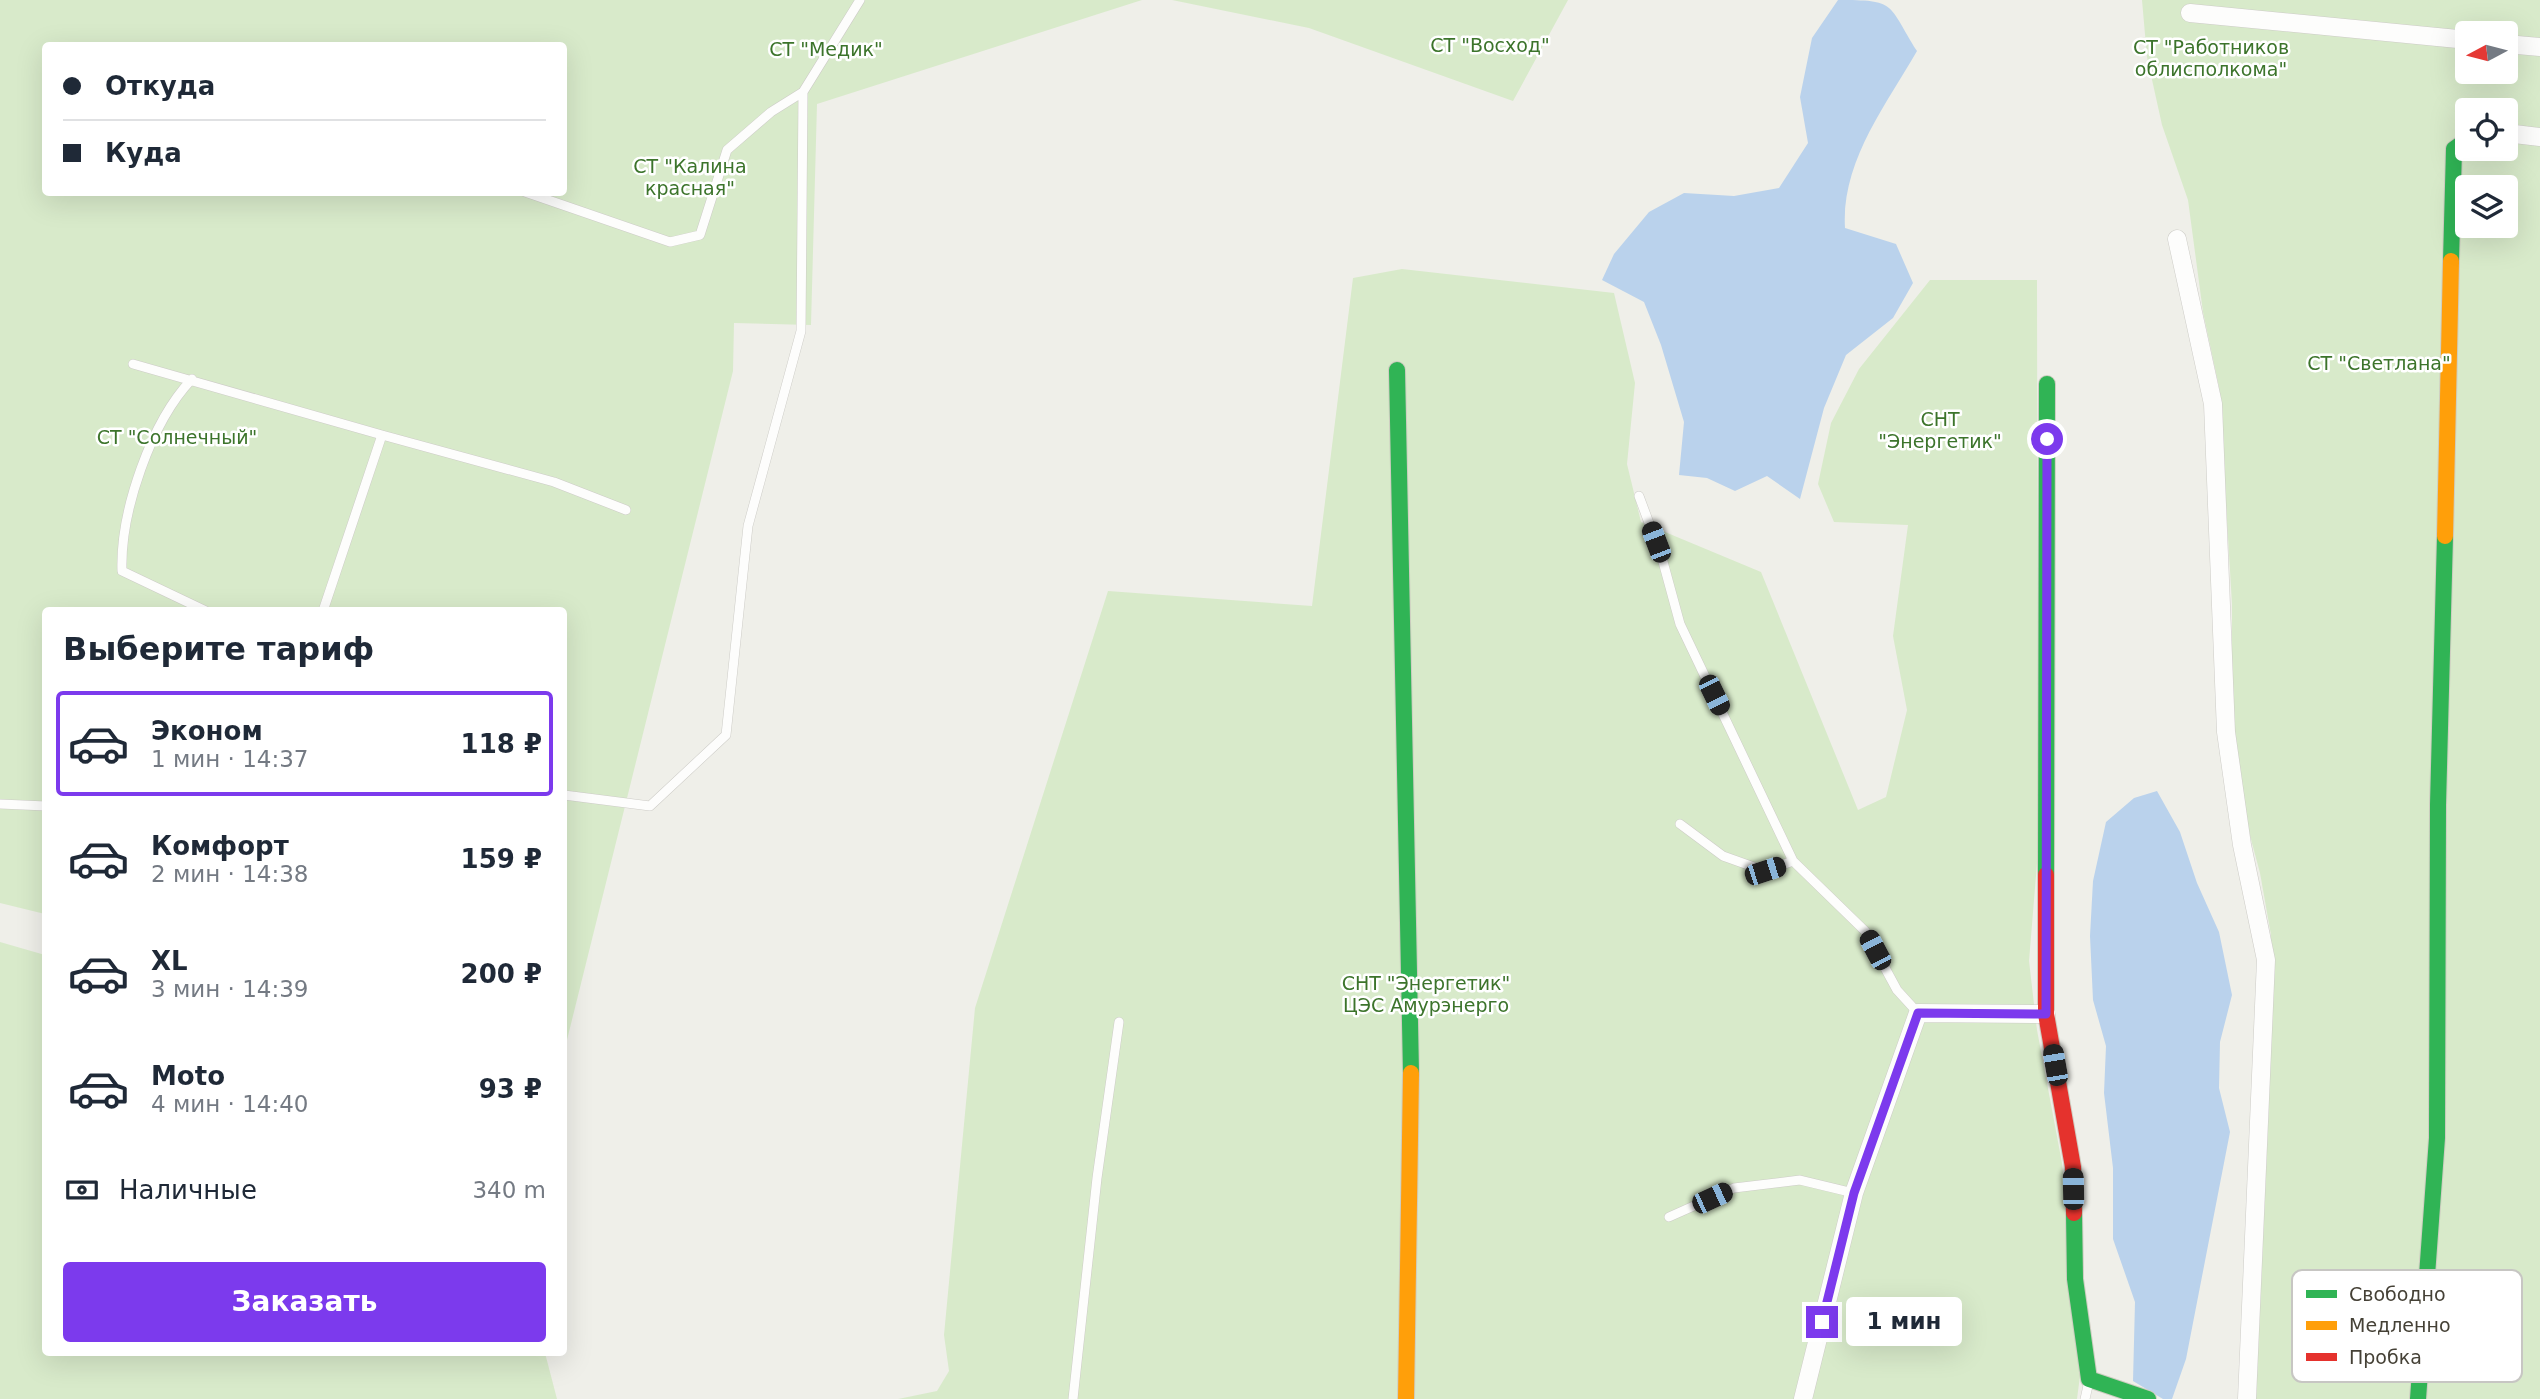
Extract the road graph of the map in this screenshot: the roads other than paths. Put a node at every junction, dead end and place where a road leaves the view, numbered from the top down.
1 (860, 0) edge
2 (2190, 13) dead end
3 (2455, 39) edge
4 (2518, 45) edge
5 (2540, 47) edge
6 (803, 92) junction
7 (2518, 134) edge
8 (2540, 137) edge
9 (2455, 148) edge
10 (538, 196) edge
11 (2177, 239) dead end
12 (133, 364) dead end
13 (1397, 370) dead end
14 (192, 379) junction
15 (2047, 384) dead end
16 (382, 435) junction
17 (1639, 496) dead end
18 (626, 510) dead end
19 (198, 607) edge
20 (324, 607) edge
21 (567, 795) edge
22 (0, 804) edge
23 (42, 806) edge
24 (1680, 824) dead end
25 (1793, 861) junction
26 (1918, 1013) junction
27 (2046, 1014) junction
28 (1119, 1022) dead end
29 (1854, 1193) junction
30 (1669, 1217) dead end
31 (2427, 1270) edge
32 (2089, 1379) junction
33 (1073, 1399) edge
34 (1406, 1399) edge
35 (1803, 1399) edge
36 (2085, 1399) edge
37 (2148, 1399) edge
38 (2246, 1399) edge

1 - 6 lane
2 - 3 street
4 - 5 street
6 - 10 lane
6 - 21 lane
7 - 8 street
9 - 31 street
11 - 38 street
12 - 14 lane
13 - 34 street
14 - 16 lane
14 - 19 lane
15 - 27 street
16 - 18 lane
16 - 20 lane
17 - 25 lane
22 - 23 lane
24 - 25 lane
25 - 26 lane
26 - 27 street
26 - 29 street
27 - 32 street
28 - 33 lane
29 - 30 lane
29 - 35 street
32 - 36 lane
32 - 37 street

